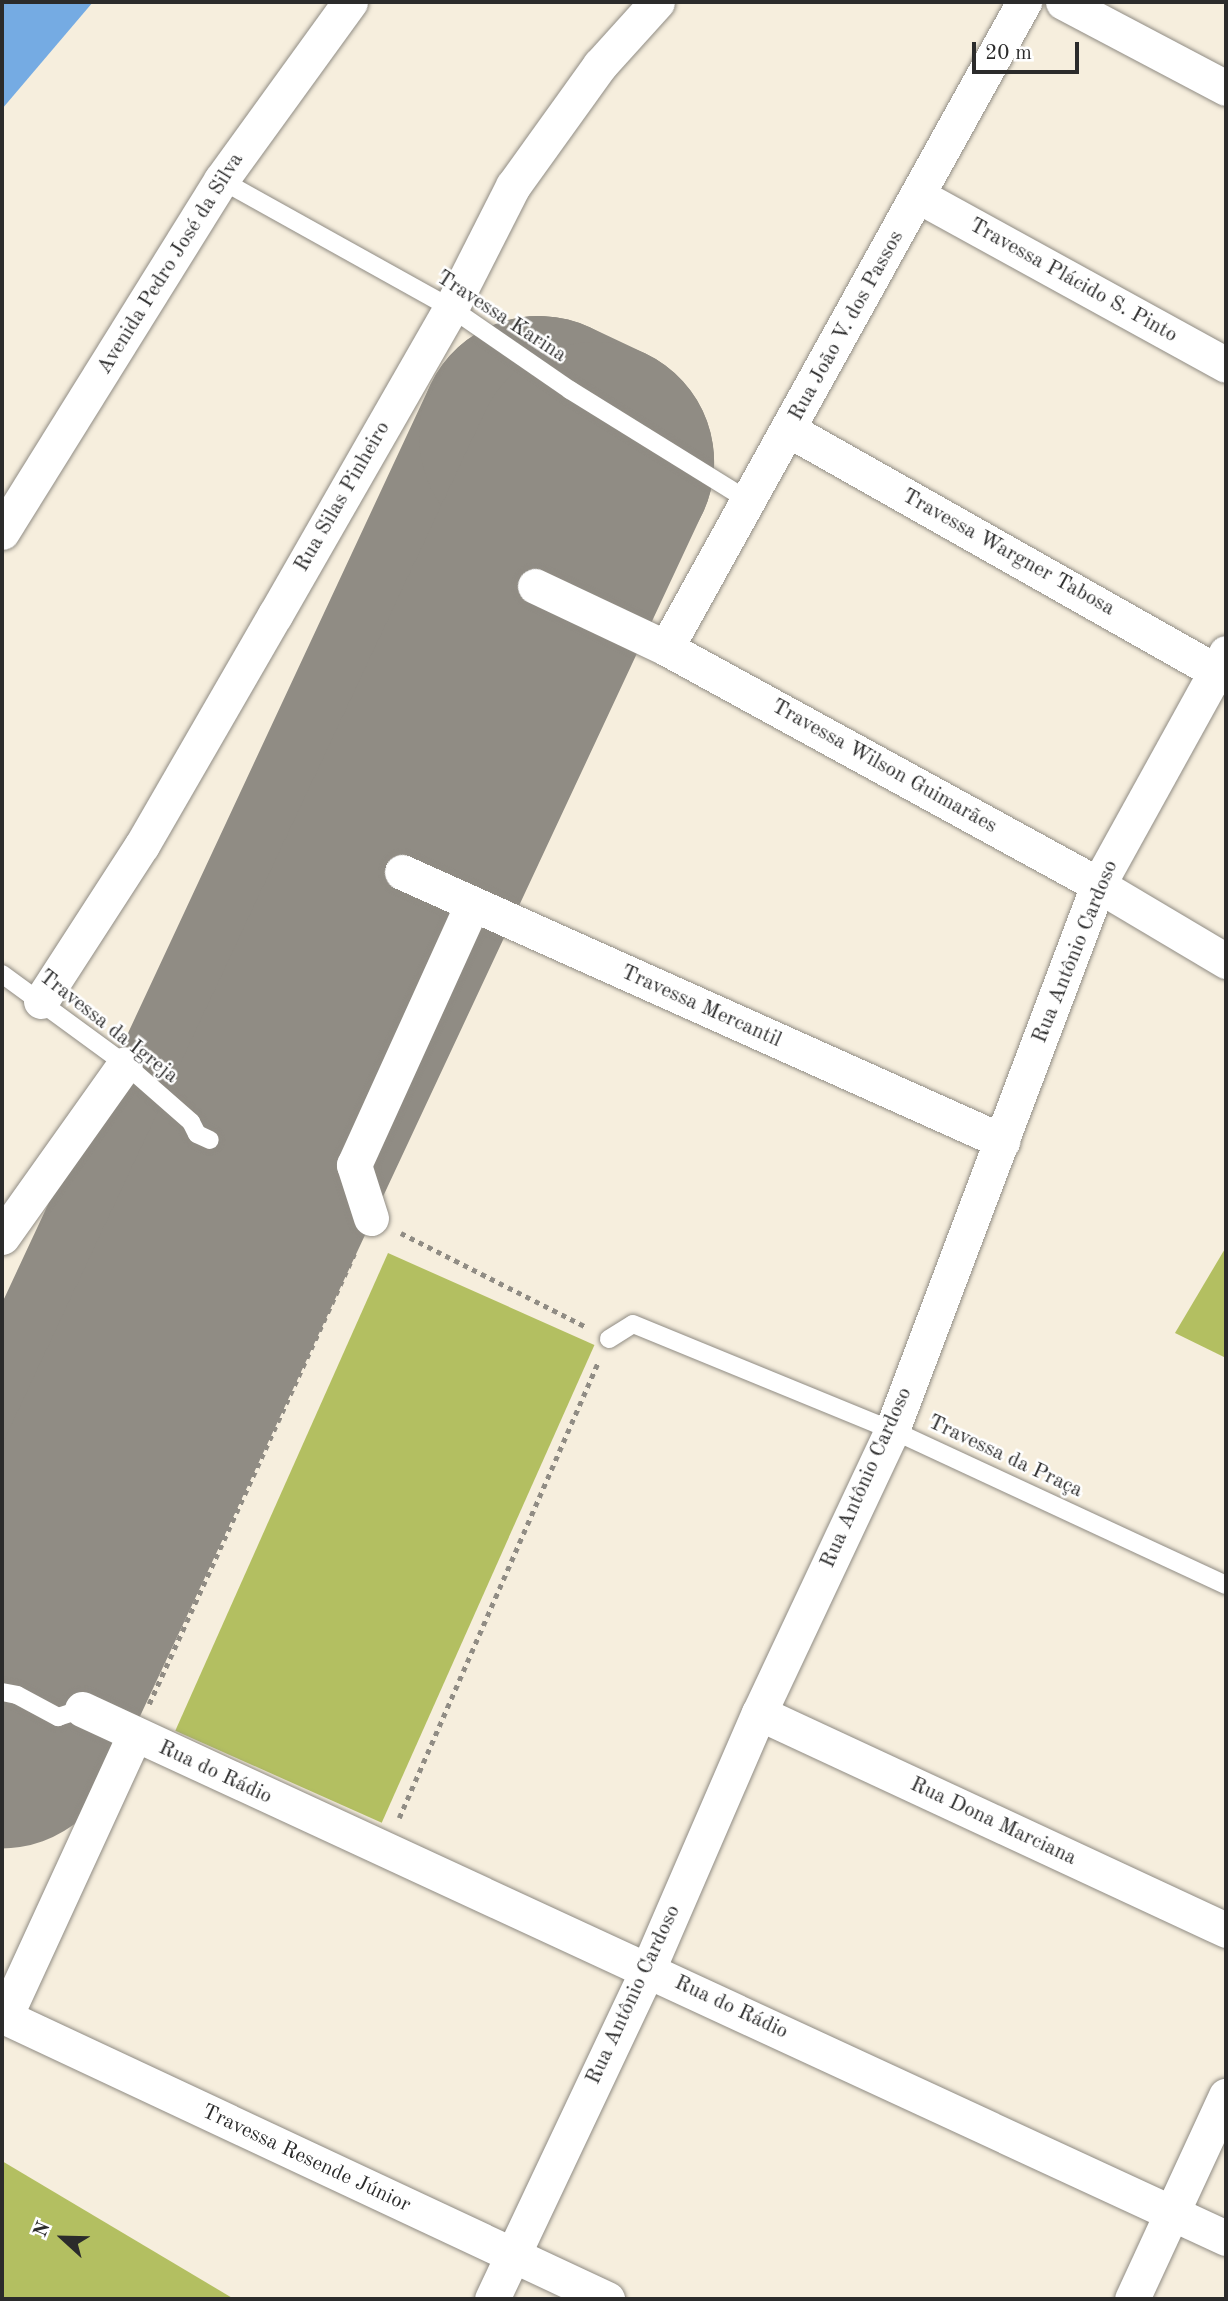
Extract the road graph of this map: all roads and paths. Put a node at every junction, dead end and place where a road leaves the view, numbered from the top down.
1 (350, 2) edge
2 (656, 2) edge
3 (1024, 2) edge
4 (1063, 2) edge
5 (1226, 88) edge
6 (221, 180) junction
7 (919, 196) junction
8 (451, 308) junction
9 (1226, 365) edge
10 (789, 430) junction
11 (749, 501) junction
12 (2, 532) edge
13 (535, 586) dead end
14 (666, 648) junction
15 (1223, 667) edge
16 (402, 872) dead end
17 (1098, 885) junction
18 (472, 905) junction
19 (1226, 961) edge
20 (2, 974) edge
21 (41, 1001) junction
22 (334, 1016) dead end
23 (405, 1052) junction
24 (125, 1065) junction
25 (210, 1140) dead end
26 (1002, 1140) junction
27 (371, 1218) junction
28 (2, 1237) edge
29 (609, 1339) junction
30 (892, 1430) junction
31 (1226, 1585) edge
32 (2, 1692) edge
33 (82, 1709) joint
34 (759, 1713) junction
35 (134, 1736) junction
36 (385, 1851) junction
37 (1226, 1930) edge
38 (648, 1969) junction
39 (1226, 2096) edge
40 (1172, 2214) junction
41 (1226, 2238) edge
42 (512, 2256) junction
43 (492, 2299) edge
44 (607, 2299) edge
45 (1132, 2299) edge

1 - 6 street, Avenida Pedro José da Silva
2 - 8 street, Rua Silas Pinheiro
3 - 7 street, Rua João V. dos Passos
4 - 5 street
6 - 8 lane, Travessa Karina
6 - 12 street, Avenida Pedro José da Silva
7 - 9 street, Travessa Plácido S. Pinto
7 - 10 street, Rua João V. dos Passos
8 - 11 lane, Travessa Karina
8 - 21 street, Rua Silas Pinheiro
10 - 11 street, Rua João V. dos Passos
10 - 15 street, Travessa Wargner Tabosa
11 - 14 street, Rua João V. dos Passos
13 - 14 street, Travessa Wilson Guimarães
14 - 17 street, Travessa Wilson Guimarães
15 - 17 street, Rua Antônio Cardoso
16 - 18 street, Travessa Mercantil
17 - 19 street, Travessa Wilson Guimarães
17 - 26 street, Rua Antônio Cardoso
18 - 23 street
18 - 26 street, Travessa Mercantil
20 - 21 lane, Travessa da Igreja
21 - 24 lane, Travessa da Igreja
22 - 23 path
23 - 27 street
24 - 25 lane, Travessa da Igreja
24 - 28 street
26 - 30 street, Rua Antônio Cardoso
27 - 29 path
27 - 35 path
29 - 30 lane, Travessa da Praça
29 - 36 path
30 - 31 lane, Travessa da Praça
30 - 34 street, Rua Antônio Cardoso
32 - 33 lane
33 - 35 street, Rua do Rádio
34 - 37 street, Rua Dona Marciana
34 - 38 street, Rua Antônio Cardoso
35 - 36 street, Rua do Rádio
35 - 42 street, Travessa Resende Júnior
36 - 38 street, Rua do Rádio
38 - 40 street, Rua do Rádio
38 - 42 street, Rua Antônio Cardoso
39 - 40 street
40 - 41 street, Rua do Rádio
40 - 45 street
42 - 43 street, Rua Antônio Cardoso
42 - 44 street, Travessa Resende Júnior

